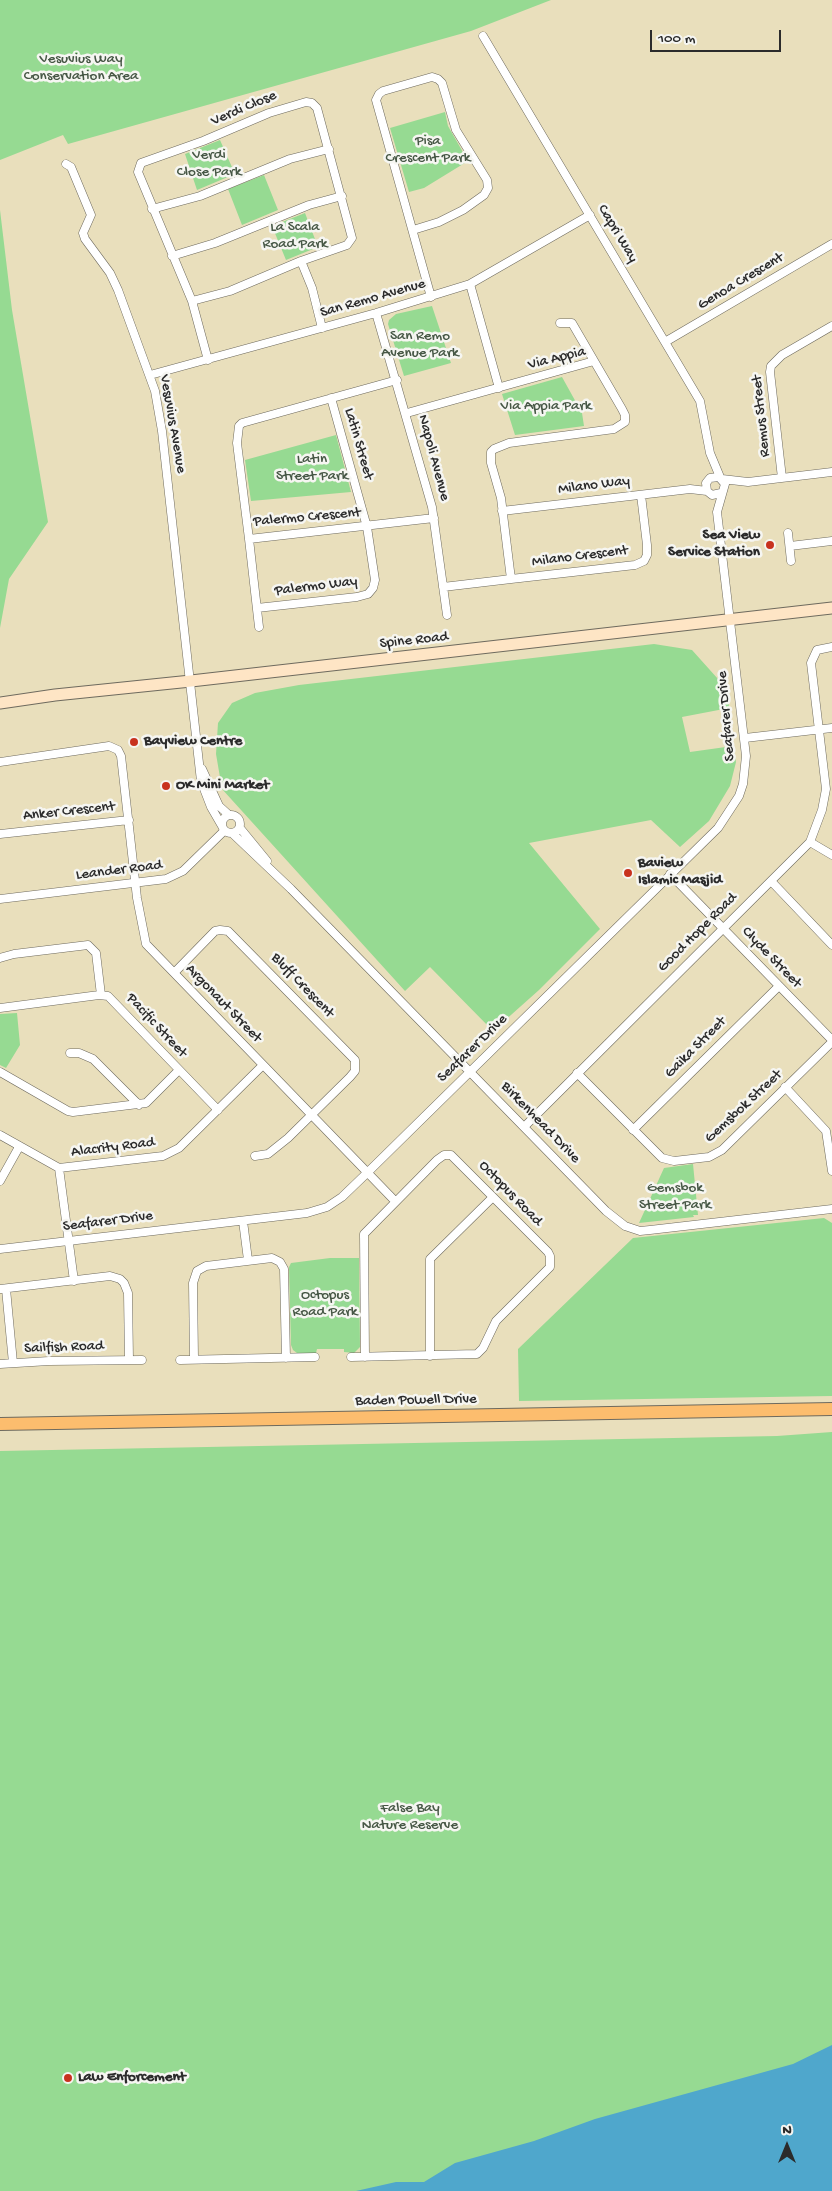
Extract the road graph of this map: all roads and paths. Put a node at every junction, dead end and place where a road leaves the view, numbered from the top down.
1 (483, 36) dead end
2 (328, 149) junction
3 (66, 164) dead end
4 (342, 196) junction
5 (152, 209) junction
6 (590, 215) junction
7 (413, 230) junction
8 (832, 244) edge
9 (172, 256) junction
10 (302, 262) junction
11 (470, 284) junction
12 (431, 297) junction
13 (192, 300) junction
14 (376, 313) junction
15 (560, 323) dead end
16 (832, 326) edge
17 (322, 328) junction
18 (665, 342) junction
19 (208, 360) junction
20 (594, 362) junction
21 (150, 375) junction
22 (397, 380) junction
23 (499, 388) junction
24 (331, 398) junction
25 (406, 413) junction
26 (710, 453) junction
27 (832, 472) edge
28 (721, 478) junction
29 (782, 478) junction
30 (740, 482) junction
31 (708, 487) junction
32 (723, 492) junction
33 (641, 495) junction
34 (502, 511) junction
35 (717, 512) junction
36 (434, 518) junction
37 (367, 527) junction
38 (788, 533) dead end
39 (249, 539) junction
40 (832, 541) edge
41 (790, 546) junction
42 (791, 562) dead end
43 (511, 579) junction
44 (444, 587) junction
45 (257, 608) junction
46 (832, 608) edge
47 (447, 615) dead end
48 (729, 620) junction
49 (259, 627) dead end
50 (832, 647) edge
51 (191, 681) junction
52 (0, 703) edge
53 (832, 728) edge
54 (818, 729) junction
55 (745, 738) junction
56 (0, 762) edge
57 (200, 762) junction
58 (829, 796) edge
59 (229, 815) junction
60 (129, 820) junction
61 (240, 828) junction
62 (226, 830) junction
63 (0, 834) edge
64 (810, 842) junction
65 (832, 856) edge
66 (670, 874) junction
67 (771, 881) junction
68 (136, 883) junction
69 (291, 889) junction
70 (0, 899) edge
71 (723, 929) junction
72 (832, 945) edge
73 (0, 958) edge
74 (174, 973) junction
75 (779, 986) junction
76 (101, 995) junction
77 (0, 1008) edge
78 (832, 1041) edge
79 (70, 1053) dead end
80 (263, 1065) junction
81 (179, 1070) junction
82 (469, 1071) junction
83 (0, 1072) edge
84 (577, 1073) junction
85 (785, 1088) junction
86 (138, 1105) junction
87 (218, 1110) junction
88 (311, 1115) junction
89 (524, 1127) junction
90 (632, 1130) junction
91 (0, 1135) edge
92 (19, 1146) junction
93 (255, 1156) dead end
94 (59, 1168) junction
95 (832, 1171) edge
96 (368, 1172) junction
97 (0, 1181) edge
98 (493, 1197) junction
99 (395, 1201) junction
100 (832, 1210) edge
101 (243, 1221) junction
102 (68, 1241) junction
103 (0, 1249) edge
104 (248, 1260) junction
105 (74, 1281) junction
106 (3, 1289) edge
107 (430, 1356) junction
108 (351, 1357) dead end
109 (365, 1357) junction
110 (286, 1358) junction
111 (315, 1358) dead end
112 (194, 1359) junction
113 (129, 1360) junction
114 (142, 1360) dead end
115 (180, 1360) dead end
116 (13, 1363) junction
117 (0, 1364) edge
118 (832, 1409) edge
119 (0, 1424) edge

1 - 6 street, Capri Way
2 - 4 street, Verdi Close
2 - 5 street
2 - 5 street, Verdi Close
3 - 21 street, Vesuvius Avenue
4 - 9 street
4 - 10 street, Verdi Close
5 - 9 street, Verdi Close
6 - 11 street, San Remo Avenue
6 - 18 street, Capri Way
7 - 7 street
7 - 12 street
8 - 18 street, Genoa Crescent
9 - 13 street, Verdi Close
10 - 13 street, Verdi Close
10 - 17 street
11 - 12 street, San Remo Avenue
11 - 23 street
12 - 14 street, San Remo Avenue
13 - 19 street, Verdi Close
14 - 17 street, San Remo Avenue
14 - 22 street, Napoli Avenue
15 - 20 street
16 - 29 street, Remus Street
17 - 19 street, San Remo Avenue
18 - 26 street, Capri Way
19 - 21 street, San Remo Avenue
20 - 23 street, Via Appia
20 - 34 street, Via Appia
21 - 51 street, Vesuvius Avenue
22 - 24 street, Palermo Crescent
22 - 25 street, Napoli Avenue
23 - 25 street, Via Appia
24 - 37 street, Latin Street
24 - 39 street, Palermo Crescent
25 - 36 street, Napoli Avenue
26 - 28 street, Capri Way
26 - 31 street, Capri Way
27 - 29 street
28 - 30 street
28 - 31 street
28 - 32 street
29 - 30 street
30 - 32 street
31 - 32 street
31 - 33 street, Milano Way
31 - 35 street, Capri Way
32 - 35 street, Capri Way
33 - 34 street, Milano Way
33 - 43 street, Milano Crescent
34 - 43 street, Milano Crescent
35 - 48 street, Capri Way
36 - 37 street, Palermo Crescent
36 - 44 street, Napoli Avenue
37 - 39 street, Palermo Crescent
37 - 45 street, Palermo Way
38 - 41 street
39 - 45 street
40 - 41 street
41 - 42 street
43 - 44 street, Milano Crescent
44 - 47 street, Napoli Avenue
45 - 49 street
46 - 48 main road, Spine Road
48 - 51 main road, Spine Road
48 - 55 street, Seafarer Drive
50 - 54 street, Good Hope Road
51 - 52 main road, Spine Road
51 - 57 street, Birkenhead Drive
53 - 54 street
54 - 55 street
54 - 58 street, Good Hope Road
55 - 66 street, Seafarer Drive
56 - 60 street, Anker Crescent
57 - 59 street, Birkenhead Drive
57 - 62 street, Birkenhead Drive
58 - 64 street, Good Hope Road
59 - 61 street
59 - 62 street
60 - 63 street, Anker Crescent
60 - 68 street, Argonaut Street
61 - 62 street
61 - 69 street, Birkenhead Drive
62 - 68 street, Leander Road
62 - 69 street, Birkenhead Drive
64 - 65 street
64 - 67 street, Good Hope Road
66 - 71 street, Clyde Street
66 - 82 street, Seafarer Drive
67 - 71 street, Good Hope Road
67 - 72 street
68 - 70 street, Leander Road
68 - 74 street, Argonaut Street
69 - 82 street, Birkenhead Drive
71 - 75 street, Clyde Street
71 - 84 street, Good Hope Road
73 - 76 street
74 - 80 street, Argonaut Street
74 - 88 street, Bluff Crescent
75 - 78 street, Clyde Street
75 - 90 street, Gaika Street
76 - 77 street, Pacific Street
76 - 81 street, Pacific Street
78 - 85 street, Gemsbok Street
79 - 86 street
80 - 87 street, Alacrity Road
80 - 88 street, Argonaut Street
81 - 86 street
81 - 87 street, Pacific Street
82 - 89 street, Birkenhead Drive
82 - 96 street, Seafarer Drive
83 - 86 street
84 - 89 street, Good Hope Road
84 - 90 street, Gemsbok Street
85 - 90 street, Gemsbok Street
85 - 95 street
87 - 94 street, Alacrity Road
88 - 93 street
88 - 96 street, Argonaut Street
89 - 100 street, Birkenhead Drive
91 - 92 street, Alacrity Road
92 - 94 street, Alacrity Road
92 - 97 street
94 - 102 street
96 - 99 street, Argonaut Street
96 - 101 street, Seafarer Drive
98 - 99 street, Octopus Road
98 - 107 street
98 - 107 street, Octopus Road
99 - 109 street, Octopus Road
101 - 102 street, Seafarer Drive
101 - 104 street
102 - 103 street, Seafarer Drive
102 - 105 street
104 - 110 street
104 - 112 street
105 - 106 street
105 - 113 street
106 - 116 street
107 - 109 street, Octopus Road
108 - 109 street, Octopus Road
110 - 111 street
110 - 112 street
112 - 115 street
113 - 114 street, Sailfish Road
113 - 116 street, Sailfish Road
116 - 117 street, Sailfish Road
118 - 119 main road, Baden Powell Drive

